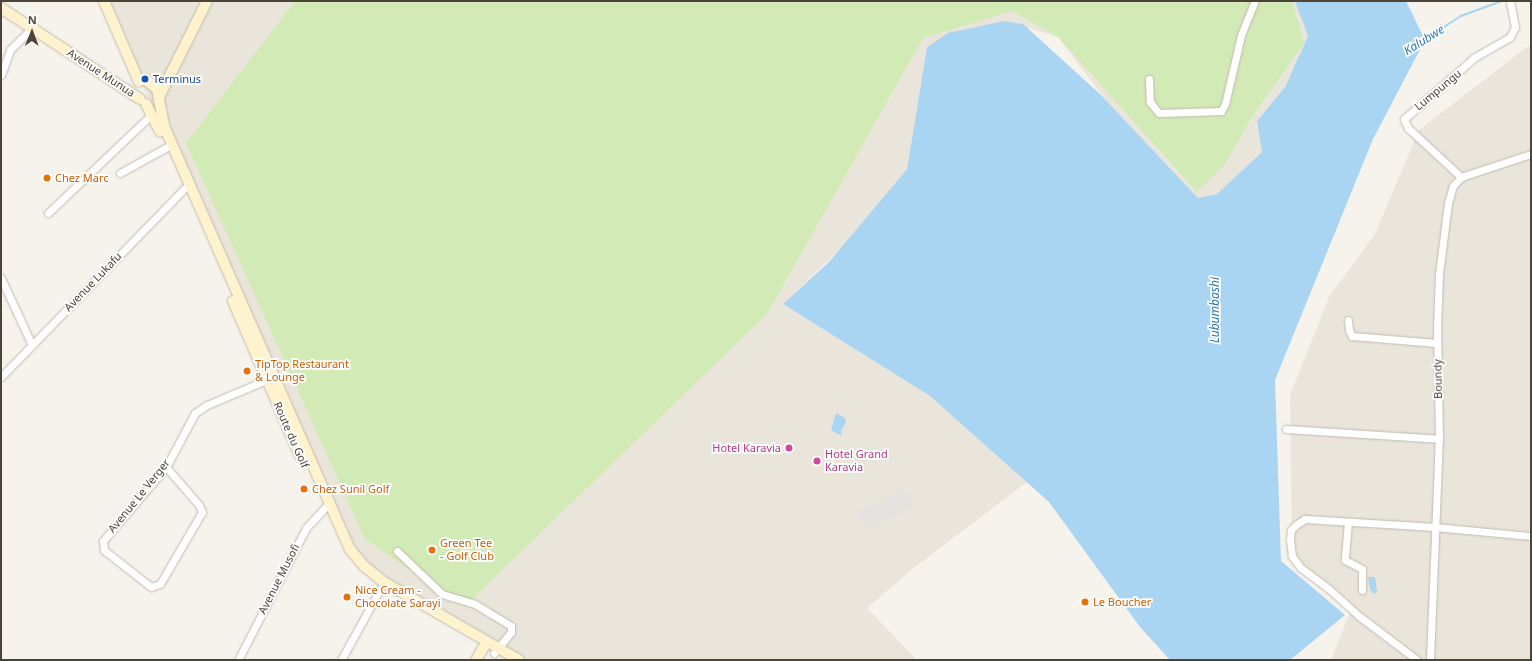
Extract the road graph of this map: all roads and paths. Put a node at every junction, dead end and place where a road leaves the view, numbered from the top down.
1 (104, 1) edge
2 (207, 1) edge
3 (1256, 1) edge
4 (1510, 1) edge
5 (1, 8) edge
6 (32, 28) junction
7 (169, 74) junction
8 (1, 75) edge
9 (1149, 79) dead end
10 (142, 81) junction
11 (122, 86) junction
12 (158, 98) junction
13 (142, 101) junction
14 (152, 114) junction
15 (167, 147) junction
16 (1531, 154) edge
17 (120, 173) dead end
18 (1461, 177) junction
19 (187, 186) junction
20 (48, 213) dead end
21 (1, 278) edge
22 (1348, 320) dead end
23 (1437, 343) junction
24 (32, 345) junction
25 (1, 377) edge
26 (270, 378) junction
27 (1286, 429) dead end
28 (1439, 439) junction
29 (166, 467) junction
30 (326, 505) junction
31 (1348, 522) junction
32 (1435, 527) junction
33 (1531, 536) edge
34 (397, 551) dead end
35 (382, 585) junction
36 (1362, 590) dead end
37 (485, 645) junction
38 (496, 651) junction
39 (238, 660) edge
40 (341, 660) edge
41 (476, 660) edge
42 (507, 660) edge
43 (519, 660) edge
44 (1418, 660) edge
45 (1430, 660) edge

1 - 10 main road
2 - 7 main road
3 - 9 street
4 - 18 street, Lumpungu
5 - 6 main road, Avenue Munua
6 - 8 street
6 - 11 main road, Avenue Munua
7 - 10 main road
7 - 12 main road
10 - 11 main road
10 - 12 main road
10 - 13 main road
11 - 13 main road, Avenue Munua
12 - 13 main road
12 - 19 main road
13 - 14 main road, Route du Golf
14 - 15 main road, Route du Golf
14 - 20 street
15 - 17 street
15 - 19 main road, Route du Golf
16 - 18 street
18 - 23 street, Boundy
19 - 24 street, Avenue Lukafu
19 - 26 main road, Route du Golf
21 - 24 street
22 - 23 street
23 - 28 street, Boundy
24 - 25 street, Avenue Lukafu
26 - 29 street, Avenue Le Verger
26 - 30 main road, Route du Golf
27 - 28 street
28 - 32 street, Boundy
29 - 29 street, Avenue Le Verger
30 - 35 main road, Route du Golf
30 - 39 street, Avenue Musofi
31 - 32 street
31 - 36 street
31 - 44 street
32 - 33 street
32 - 45 street, Boundy
34 - 38 street
35 - 37 main road, Route du Golf
35 - 40 street
37 - 38 main road, Route du Golf
37 - 41 main road
38 - 42 main road, Route du Golf
38 - 43 main road

